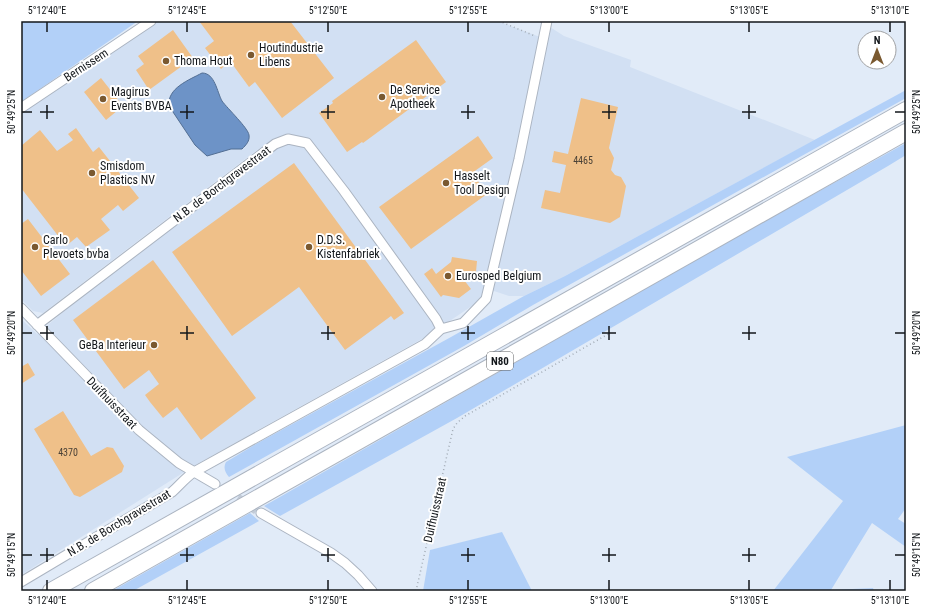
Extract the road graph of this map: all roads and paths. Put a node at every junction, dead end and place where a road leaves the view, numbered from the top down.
1 (152, 21) edge
2 (499, 21) edge
3 (547, 23) edge
4 (544, 40) junction
5 (21, 108) edge
6 (906, 110) edge
7 (906, 132) edge
8 (21, 308) edge
9 (37, 325) junction
10 (441, 329) junction
11 (610, 333) dead end
12 (194, 472) junction
13 (214, 484) dead end
14 (261, 513) tunnel mouth
15 (21, 582) edge
16 (51, 591) edge
17 (93, 591) edge
18 (372, 591) edge
19 (416, 591) edge

1 - 5 street, Bernissem
2 - 4 path
3 - 4 street, N.B. de Borchgravestraat
4 - 10 street, N.B. de Borchgravestraat
6 - 16 highway, N80
7 - 17 highway, N80
8 - 9 street, Duifhuisstraat
9 - 10 street, N.B. de Borchgravestraat
9 - 12 street, Duifhuisstraat
10 - 12 street, N.B. de Borchgravestraat
11 - 19 path, Duifhuisstraat
12 - 13 street, Duifhuisstraat
12 - 15 street, N.B. de Borchgravestraat
14 - 18 street

